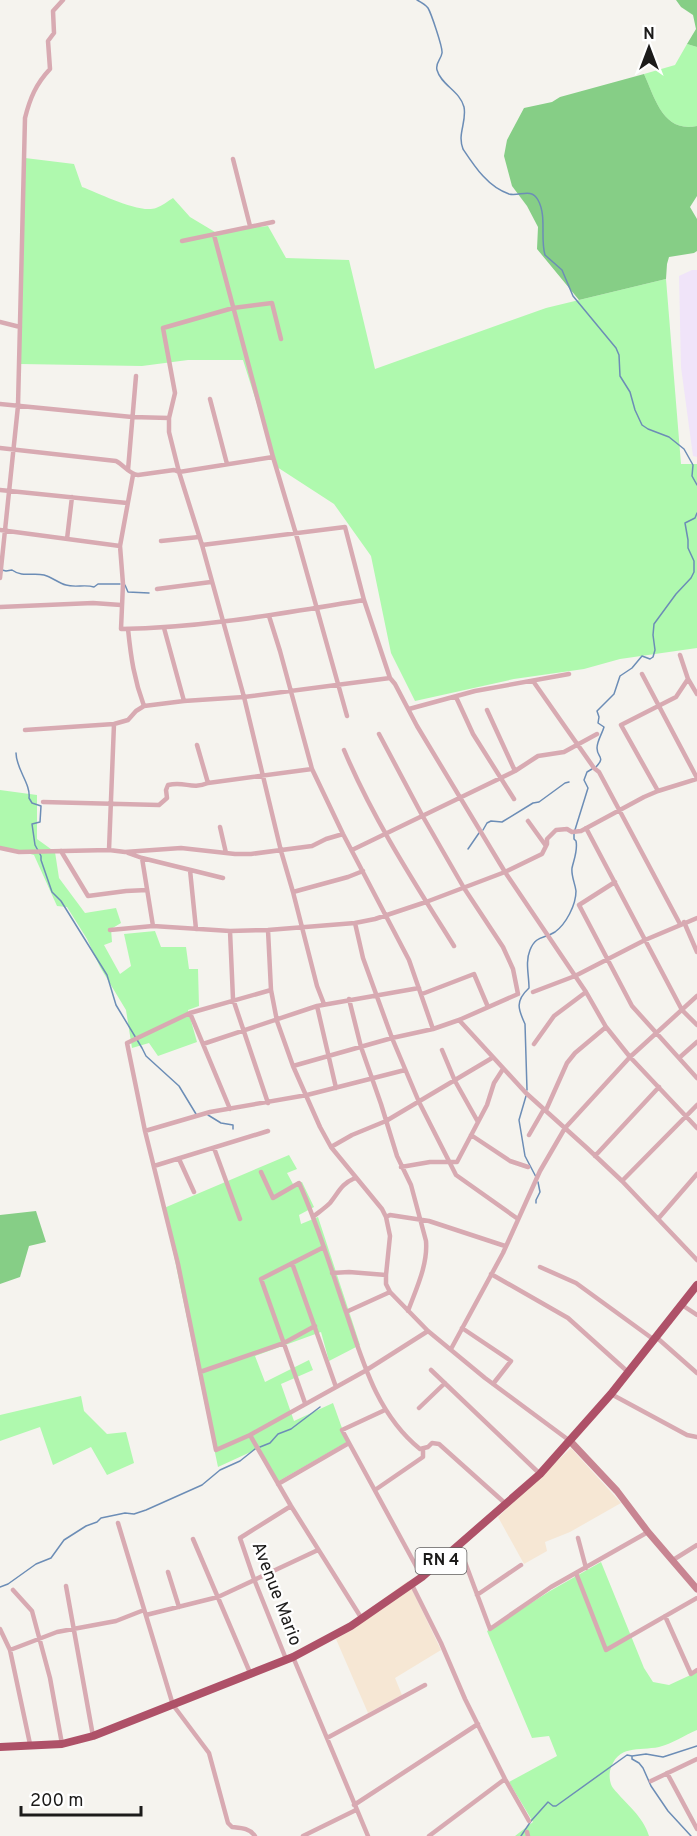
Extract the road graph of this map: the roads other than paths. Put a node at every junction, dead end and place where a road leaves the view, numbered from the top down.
1 (63, 0) edge
2 (233, 159) dead end
3 (273, 222) dead end
4 (250, 226) junction
5 (214, 235) junction
6 (182, 241) dead end
7 (232, 308) junction
8 (0, 322) edge
9 (20, 327) junction
10 (281, 339) dead end
11 (136, 376) dead end
12 (210, 399) dead end
13 (0, 404) edge
14 (18, 406) junction
15 (132, 417) junction
16 (169, 418) junction
17 (0, 448) edge
18 (13, 449) junction
19 (273, 458) junction
20 (227, 464) junction
21 (130, 472) junction
22 (179, 472) junction
23 (0, 490) edge
24 (9, 491) junction
25 (72, 497) junction
26 (127, 503) junction
27 (2, 531) edge
28 (296, 534) junction
29 (199, 537) junction
30 (67, 539) junction
31 (161, 541) dead end
32 (202, 545) junction
33 (120, 546) junction
34 (1, 569) edge
35 (0, 578) edge
36 (211, 582) junction
37 (157, 589) dead end
38 (364, 600) junction
39 (121, 605) junction
40 (0, 607) edge
41 (316, 608) junction
42 (269, 616) junction
43 (222, 622) junction
44 (164, 628) junction
45 (128, 629) junction
46 (680, 655) dead end
47 (569, 674) dead end
48 (642, 674) dead end
49 (390, 678) junction
50 (688, 678) junction
51 (533, 681) junction
52 (337, 684) junction
53 (291, 691) junction
54 (697, 694) edge
55 (244, 697) junction
56 (456, 697) junction
57 (184, 701) junction
58 (144, 706) junction
59 (659, 706) junction
60 (409, 709) junction
61 (487, 710) dead end
62 (346, 716) dead end
63 (114, 724) junction
64 (25, 730) dead end
65 (379, 734) dead end
66 (597, 734) dead end
67 (578, 744) junction
68 (198, 745) dead end
69 (344, 750) dead end
70 (312, 769) junction
71 (515, 771) junction
72 (264, 776) junction
73 (500, 778) junction
74 (697, 779) edge
75 (208, 783) junction
76 (658, 790) junction
77 (460, 797) junction
78 (514, 798) dead end
79 (43, 801) dead end
80 (111, 804) junction
81 (620, 810) junction
82 (422, 815) junction
83 (528, 821) dead end
84 (220, 827) dead end
85 (586, 828) junction
86 (385, 833) junction
87 (343, 834) junction
88 (546, 846) junction
89 (0, 848) edge
90 (109, 850) junction
91 (352, 850) junction
92 (61, 851) junction
93 (281, 851) junction
94 (125, 852) junction
95 (226, 853) junction
96 (142, 858) junction
97 (190, 870) junction
98 (363, 871) junction
99 (505, 872) junction
100 (223, 878) dead end
101 (615, 882) junction
102 (465, 888) junction
103 (147, 890) junction
104 (293, 892) junction
105 (426, 902) junction
106 (386, 915) junction
107 (697, 918) edge
108 (355, 922) junction
109 (682, 923) junction
110 (153, 926) junction
111 (302, 926) junction
112 (196, 929) junction
113 (110, 930) dead end
114 (268, 930) junction
115 (230, 931) junction
116 (645, 940) junction
117 (454, 946) dead end
118 (697, 952) edge
119 (607, 960) junction
120 (575, 976) junction
121 (419, 988) junction
122 (271, 990) junction
123 (533, 992) dead end
124 (586, 992) junction
125 (376, 994) junction
126 (422, 994) junction
127 (697, 996) edge
128 (233, 999) junction
129 (349, 999) junction
130 (324, 1004) junction
131 (317, 1006) junction
132 (488, 1007) junction
133 (682, 1010) junction
134 (190, 1013) junction
135 (459, 1020) junction
136 (277, 1021) junction
137 (697, 1025) edge
138 (606, 1027) junction
139 (432, 1029) junction
140 (242, 1032) junction
141 (656, 1032) junction
142 (392, 1038) junction
143 (697, 1042) edge
144 (203, 1044) junction
145 (534, 1044) dead end
146 (361, 1047) junction
147 (442, 1050) dead end
148 (329, 1056) junction
149 (630, 1057) junction
150 (492, 1058) junction
151 (680, 1058) junction
152 (293, 1066) junction
153 (504, 1069) junction
154 (405, 1070) junction
155 (697, 1078) edge
156 (371, 1079) junction
157 (455, 1081) junction
158 (659, 1087) junction
159 (336, 1088) junction
160 (307, 1095) junction
161 (419, 1102) junction
162 (268, 1103) junction
163 (697, 1105) edge
164 (230, 1109) junction
165 (545, 1110) junction
166 (686, 1117) junction
167 (386, 1121) junction
168 (478, 1122) junction
169 (566, 1128) junction
170 (697, 1128) edge
171 (145, 1131) junction
172 (268, 1131) dead end
173 (471, 1135) junction
174 (529, 1135) dead end
175 (332, 1147) junction
176 (214, 1148) junction
177 (595, 1156) junction
178 (179, 1159) junction
179 (449, 1162) junction
180 (154, 1166) junction
181 (401, 1167) junction
182 (528, 1167) dead end
183 (261, 1172) dead end
184 (697, 1174) edge
185 (355, 1178) junction
186 (622, 1181) junction
187 (194, 1192) dead end
188 (314, 1216) junction
189 (386, 1217) junction
190 (240, 1219) dead end
191 (419, 1219) junction
192 (518, 1219) junction
193 (658, 1220) junction
194 (324, 1246) junction
195 (505, 1246) junction
196 (697, 1260) edge
197 (292, 1263) junction
198 (540, 1268) dead end
199 (332, 1273) junction
200 (491, 1274) junction
201 (386, 1275) junction
202 (697, 1285) edge
203 (390, 1293) junction
204 (681, 1304) junction
205 (408, 1311) junction
206 (346, 1312) junction
207 (697, 1315) edge
208 (315, 1326) junction
209 (462, 1328) junction
210 (428, 1330) junction
211 (654, 1338) junction
212 (284, 1343) junction
213 (451, 1349) junction
214 (431, 1370) dead end
215 (365, 1371) junction
216 (200, 1372) junction
217 (628, 1372) junction
218 (697, 1373) edge
219 (445, 1383) junction
220 (494, 1384) junction
221 (336, 1387) junction
222 (611, 1394) junction
223 (305, 1403) junction
224 (418, 1408) dead end
225 (385, 1410) junction
226 (250, 1435) junction
227 (697, 1437) edge
228 (570, 1441) junction
229 (349, 1443) junction
230 (423, 1449) junction
231 (540, 1474) junction
232 (278, 1484) junction
233 (375, 1490) junction
234 (507, 1504) junction
235 (291, 1506) junction
236 (118, 1523) dead end
237 (648, 1532) junction
238 (578, 1538) dead end
239 (193, 1539) dead end
240 (697, 1545) edge
241 (459, 1546) junction
242 (318, 1550) junction
243 (673, 1560) junction
244 (520, 1565) dead end
245 (586, 1568) junction
246 (168, 1572) dead end
247 (576, 1573) junction
248 (422, 1577) junction
249 (254, 1579) junction
250 (412, 1585) junction
251 (66, 1586) dead end
252 (697, 1589) edge
253 (13, 1590) dead end
254 (477, 1595) junction
255 (218, 1597) junction
256 (697, 1598) edge
257 (179, 1607) junction
258 (145, 1612) junction
259 (666, 1616) junction
260 (362, 1619) junction
261 (0, 1629) edge
262 (74, 1629) junction
263 (39, 1637) junction
264 (10, 1650) junction
265 (290, 1658) junction
266 (697, 1670) edge
267 (251, 1675) junction
268 (425, 1685) dead end
269 (173, 1705) junction
270 (478, 1724) junction
271 (93, 1736) junction
272 (327, 1738) junction
273 (30, 1744) junction
274 (62, 1744) junction
275 (0, 1747) edge
276 (697, 1759) edge
277 (667, 1773) junction
278 (505, 1779) junction
279 (651, 1781) dead end
280 (355, 1807) junction
281 (529, 1821) dead end
282 (697, 1829) edge
283 (255, 1836) edge
284 (303, 1836) edge
285 (368, 1836) edge
286 (429, 1836) edge

1 - 9 street
2 - 4 street
3 - 4 street
4 - 5 street
5 - 6 street
5 - 7 street
7 - 10 street
7 - 16 street
7 - 19 street
8 - 9 street
9 - 14 street
11 - 15 street
12 - 20 street
13 - 14 street
14 - 15 street
14 - 18 street
15 - 16 street
15 - 21 street
16 - 22 street
17 - 18 street
18 - 21 street
18 - 24 street
19 - 20 street
19 - 28 street
20 - 22 street
21 - 22 street
21 - 26 street
22 - 29 street
23 - 24 street
24 - 25 street
24 - 27 street
25 - 26 street
25 - 30 street
26 - 33 street
27 - 30 street
27 - 34 street
28 - 32 street
28 - 38 street
28 - 41 street
29 - 31 street
29 - 32 street
30 - 33 street
32 - 36 street
33 - 39 street
34 - 35 street
36 - 37 street
36 - 43 street
38 - 41 street
38 - 49 street
39 - 40 street
39 - 45 street
41 - 42 street
41 - 52 street
42 - 43 street
42 - 53 street
43 - 44 street
43 - 55 street
44 - 45 street
44 - 57 street
45 - 58 street
46 - 50 street
47 - 51 street
48 - 59 street
49 - 52 street
49 - 60 street
50 - 54 street
50 - 59 street
51 - 56 street
51 - 67 street
52 - 53 street
52 - 62 street
53 - 55 street
53 - 70 street
55 - 57 street
55 - 72 street
56 - 60 street
56 - 73 street
57 - 58 street
58 - 63 street
59 - 74 street
59 - 76 street
60 - 77 street
61 - 71 street
63 - 64 street
63 - 80 street
65 - 82 street
66 - 67 street
67 - 71 street
67 - 81 street
68 - 75 street
69 - 86 street
70 - 72 street
70 - 87 street
71 - 73 street
72 - 75 street
72 - 93 street
73 - 77 street
73 - 78 street
74 - 76 street
75 - 80 street
76 - 81 street
77 - 82 street
77 - 99 street
79 - 80 street
80 - 90 street
81 - 85 street
81 - 109 street
82 - 86 street
82 - 102 street
83 - 88 street
84 - 95 street
85 - 88 street
85 - 101 street
86 - 91 street
86 - 105 street
87 - 91 street
87 - 93 street
88 - 99 street
89 - 92 street
90 - 92 street
90 - 94 street
91 - 98 street
92 - 103 street
93 - 95 street
93 - 104 street
94 - 95 street
94 - 96 street
96 - 97 street
96 - 103 street
97 - 100 street
97 - 112 street
98 - 104 street
98 - 106 street
99 - 102 street
99 - 120 street
101 - 116 street
101 - 119 street
102 - 105 street
102 - 132 street
103 - 110 street
104 - 111 street
105 - 106 street
105 - 117 street
106 - 108 street
106 - 121 street
107 - 109 street
108 - 111 street
108 - 125 street
109 - 116 street
109 - 118 street
110 - 112 street
110 - 113 street
111 - 114 street
111 - 130 street
112 - 115 street
114 - 115 street
114 - 122 street
115 - 128 street
116 - 119 street
116 - 133 street
119 - 120 street
119 - 141 street
120 - 123 street
120 - 124 street
121 - 125 street
121 - 126 street
122 - 128 street
122 - 136 street
124 - 138 street
124 - 145 street
125 - 129 street
125 - 142 street
126 - 132 street
126 - 139 street
127 - 133 street
128 - 134 street
128 - 140 street
129 - 130 street
129 - 146 street
130 - 131 street
131 - 136 street
131 - 148 street
132 - 135 street
133 - 137 street
133 - 141 street
134 - 144 street
134 - 171 street
135 - 139 street
135 - 150 street
136 - 140 street
136 - 152 street
138 - 149 street
138 - 165 street
139 - 142 street
140 - 144 street
140 - 162 street
141 - 149 street
141 - 151 street
142 - 146 street
142 - 154 street
143 - 151 street
144 - 164 street
146 - 148 street
146 - 156 street
147 - 157 street
148 - 152 street
148 - 159 street
149 - 158 street
149 - 169 street
150 - 153 street
150 - 157 street
151 - 155 street
152 - 160 street
153 - 165 street
153 - 168 street
154 - 156 street
154 - 161 street
156 - 159 street
156 - 167 street
157 - 161 street
157 - 168 street
158 - 166 street
158 - 177 street
159 - 160 street
160 - 162 street
160 - 175 street
161 - 167 street
161 - 179 street
162 - 164 street
163 - 166 street
164 - 171 street
165 - 169 street
165 - 174 street
166 - 170 street
166 - 186 street
167 - 175 street
167 - 181 street
168 - 173 street
169 - 177 street
169 - 192 street
171 - 180 street
172 - 176 street
173 - 179 street
173 - 182 street
175 - 185 street
176 - 178 street
176 - 190 street
177 - 186 street
178 - 180 street
178 - 187 street
179 - 181 street
179 - 192 street
180 - 216 street
181 - 191 street
183 - 188 street
184 - 193 street
185 - 188 street
185 - 189 street
186 - 193 street
188 - 194 street
189 - 191 street
189 - 201 street
191 - 195 street
191 - 205 street
192 - 195 street
193 - 196 street
194 - 197 street
194 - 199 street
195 - 200 street
197 - 208 street
197 - 212 street
198 - 211 street
199 - 201 street
199 - 206 street
200 - 209 street
200 - 217 street
201 - 203 street
202 - 204 highway, RN 4
203 - 205 street
203 - 206 street
204 - 207 street
204 - 211 highway, RN 4
205 - 210 street
206 - 215 street
208 - 212 street
208 - 221 street
209 - 213 street
209 - 220 street
210 - 213 street
210 - 215 street
211 - 217 highway, RN 4
211 - 218 street
212 - 216 street
212 - 223 street
213 - 220 street
214 - 219 street
215 - 221 street
215 - 225 street
216 - 226 street
217 - 222 highway, RN 4
219 - 224 street
219 - 231 street
220 - 228 street
221 - 223 street
222 - 227 street
222 - 228 highway, RN 4
223 - 226 street
225 - 229 street
225 - 230 street
226 - 232 street
228 - 231 highway, RN 4
228 - 237 street
229 - 232 street
229 - 233 street
230 - 233 street
230 - 234 street
231 - 234 highway, RN 4
232 - 235 street
233 - 248 street
234 - 241 highway, RN 4
235 - 242 street
235 - 249 street, Avenue Mario
236 - 258 street
237 - 243 street
237 - 245 street
238 - 245 street
239 - 255 street
240 - 243 street
241 - 248 highway, RN 4
241 - 254 street
242 - 249 street
242 - 260 street
243 - 252 street
244 - 254 street
245 - 247 street
246 - 257 street
247 - 254 street
247 - 259 street
248 - 250 highway, RN 4
249 - 255 street
249 - 265 street, Avenue Mario
250 - 260 highway, RN 4
250 - 270 street
251 - 262 street
253 - 263 street
255 - 257 street
255 - 267 street
256 - 259 street
257 - 258 street
258 - 262 street
258 - 269 street
259 - 266 street
260 - 265 highway, RN 4
261 - 264 street
262 - 263 street
262 - 271 street
263 - 264 street
263 - 274 street
264 - 273 street
265 - 267 highway, RN 4
265 - 272 street, Avenue Mario
267 - 269 highway, RN 4
268 - 272 street
269 - 271 highway, RN 4
269 - 283 street
270 - 278 street
270 - 280 street
271 - 274 highway, RN 4
272 - 280 street, Avenue Mario
273 - 274 highway, RN 4
273 - 275 highway, RN 4
276 - 277 street
277 - 279 street
277 - 282 street
278 - 281 street
278 - 286 street
280 - 284 street
280 - 285 street, Avenue Mario

